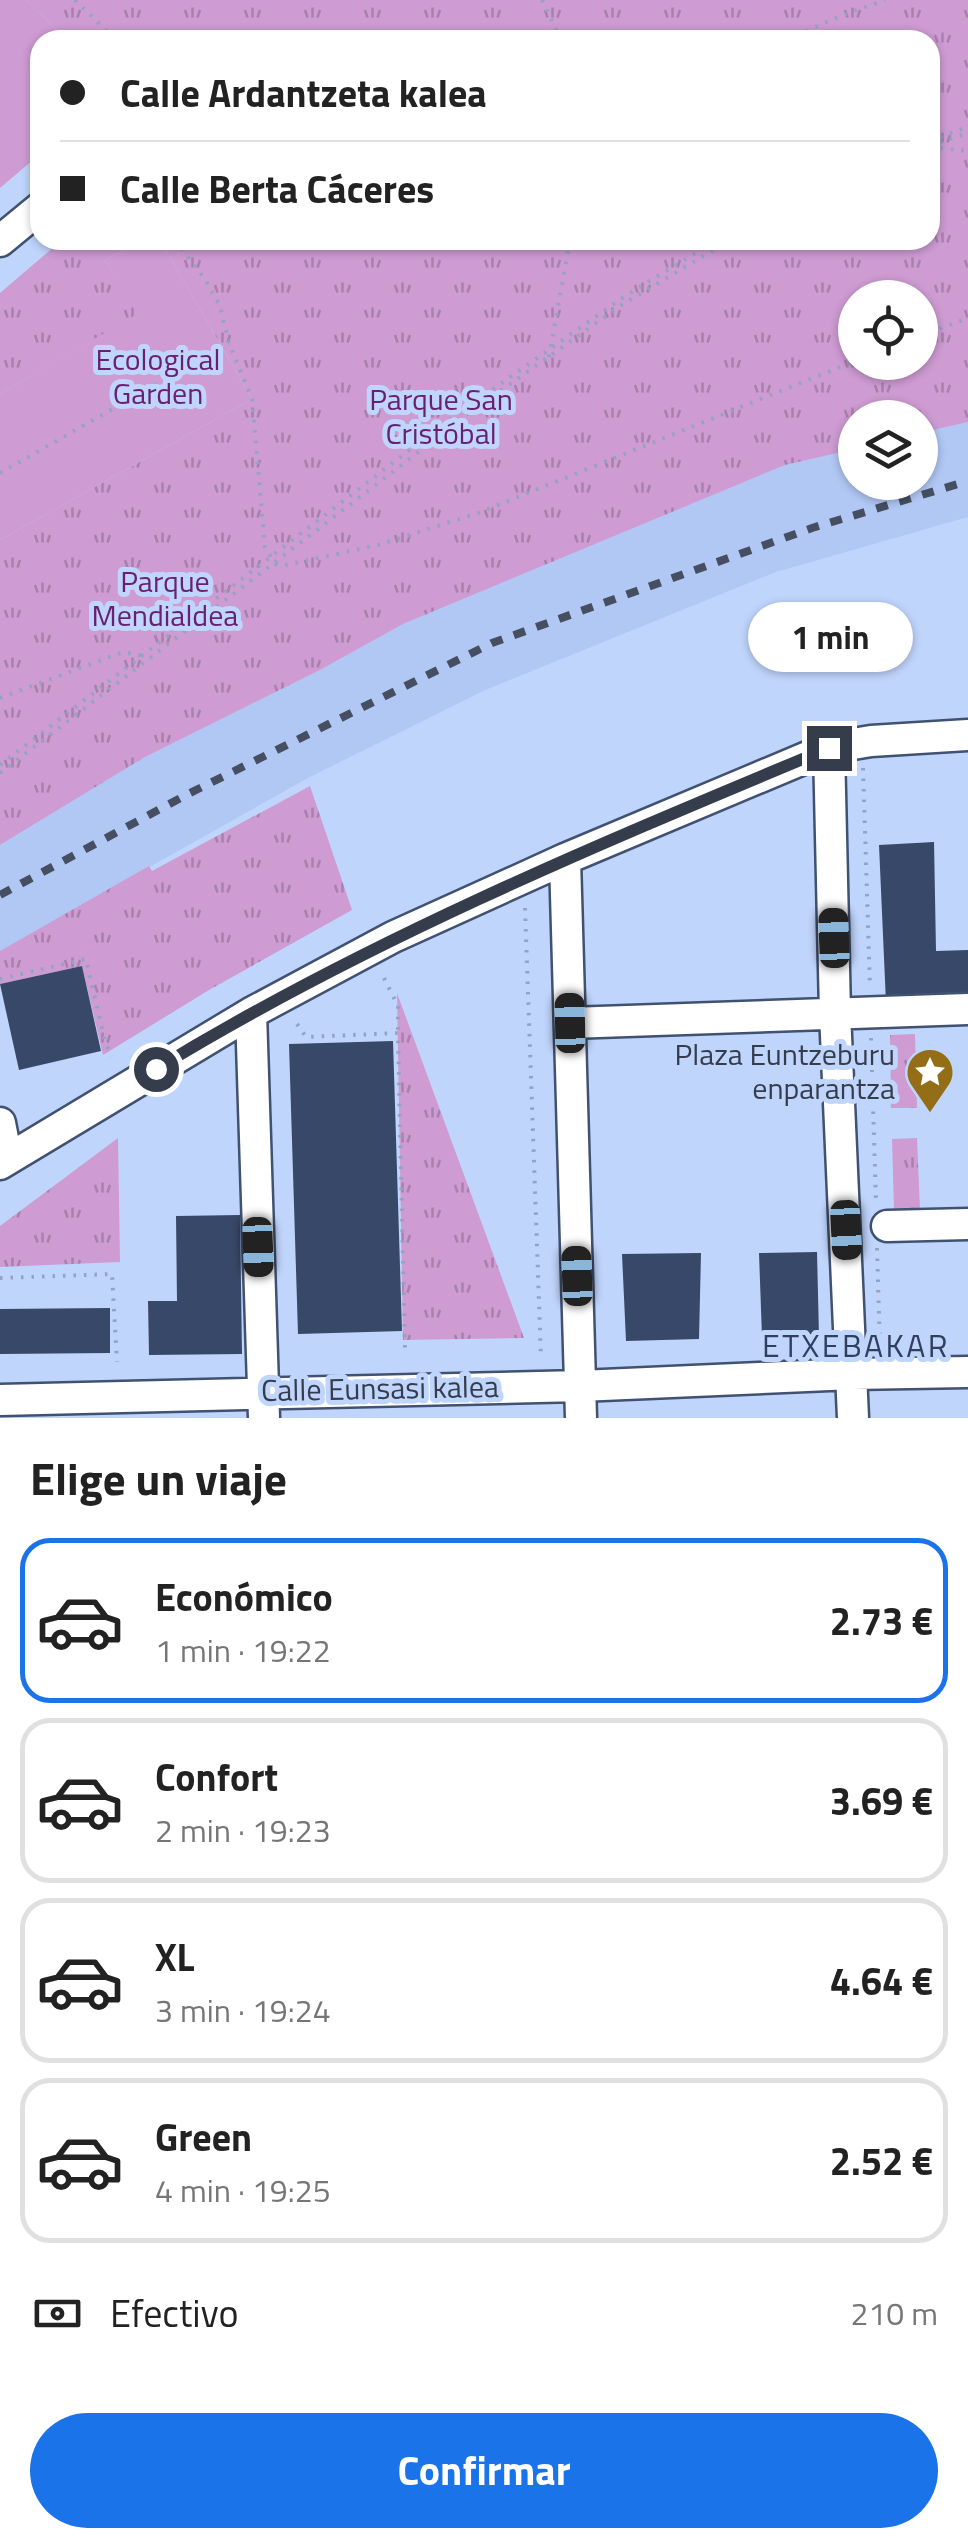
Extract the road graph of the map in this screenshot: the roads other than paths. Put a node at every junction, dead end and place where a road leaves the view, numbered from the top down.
1 (30, 216) edge
2 (0, 241) edge
3 (968, 735) edge
4 (829, 748) junction
5 (565, 858) junction
6 (968, 1008) edge
7 (250, 1012) junction
8 (835, 1014) junction
9 (570, 1023) junction
10 (0, 1123) edge
11 (4, 1161) edge
12 (968, 1224) edge
13 (880, 1227) road end
14 (968, 1372) edge
15 (866, 1374) junction
16 (580, 1386) junction
17 (0, 1400) edge
18 (264, 1405) edge
19 (581, 1418) edge
20 (853, 1418) edge

1 - 2 street
3 - 4 street
4 - 5 street
4 - 8 street
5 - 7 street
5 - 9 street
6 - 8 street
7 - 11 street
7 - 18 street
8 - 9 street
8 - 15 street
9 - 16 street
10 - 11 street
12 - 13 street
14 - 15 street, Calle Eunsasi kalea
15 - 16 street, Calle Eunsasi kalea
15 - 20 street
16 - 18 street, Calle Eunsasi kalea
16 - 19 street
17 - 18 street, Calle Eunsasi kalea

